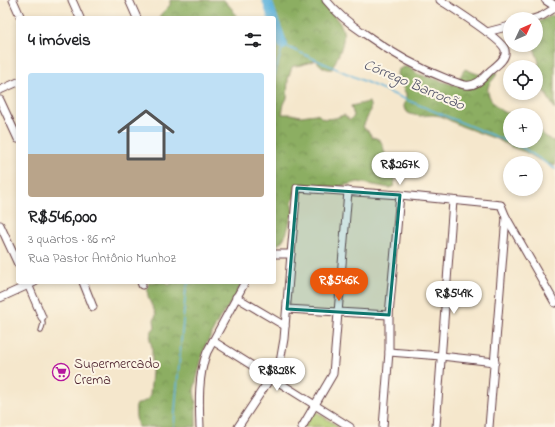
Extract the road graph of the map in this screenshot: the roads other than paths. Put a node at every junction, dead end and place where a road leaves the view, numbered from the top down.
1 (13, 0) edge
2 (72, 0) edge
3 (129, 0) edge
4 (326, 0) edge
5 (440, 0) edge
6 (546, 0) edge
7 (555, 7) edge
8 (543, 15) edge
9 (20, 16) edge
10 (79, 16) edge
11 (137, 16) edge
12 (503, 28) edge
13 (487, 32) junction
14 (16, 83) edge
15 (0, 90) edge
16 (0, 100) edge
17 (16, 135) edge
18 (348, 191) junction
19 (400, 195) junction
20 (453, 201) junction
21 (506, 217) junction
22 (0, 225) edge
23 (276, 254) edge
24 (291, 254) junction
25 (16, 260) edge
26 (27, 284) edge
27 (83, 284) edge
28 (244, 284) edge
29 (236, 297) junction
30 (0, 298) edge
31 (555, 304) edge
32 (93, 307) dead end
33 (287, 309) junction
34 (338, 312) junction
35 (389, 315) junction
36 (42, 317) joint
37 (286, 326) junction
38 (41, 331) dead end
39 (213, 341) junction
40 (389, 352) junction
41 (441, 356) junction
42 (495, 362) junction
43 (271, 377) junction
44 (316, 405) junction
45 (200, 427) edge
46 (238, 427) edge
47 (302, 427) edge
48 (350, 427) edge
49 (383, 427) edge
50 (436, 427) edge
51 (489, 427) edge

1 - 9 street
2 - 10 street
3 - 11 street
4 - 13 street
5 - 13 street
6 - 7 street
7 - 8 street
12 - 13 street
14 - 15 street
16 - 17 street
18 - 19 street
18 - 24 street
18 - 34 street
19 - 20 street
19 - 35 street
20 - 21 street
20 - 41 street
21 - 31 street
21 - 42 street
22 - 25 street
23 - 24 street
24 - 33 street
26 - 30 street
26 - 36 street
27 - 32 street
28 - 29 street
29 - 37 street
29 - 39 street
33 - 34 street
33 - 37 street
34 - 35 street
34 - 44 street
35 - 40 street
36 - 38 lane
37 - 43 street
39 - 43 street
39 - 45 street
40 - 41 street
40 - 49 street
41 - 42 street
41 - 50 street
42 - 51 street
43 - 44 street
43 - 46 street
44 - 47 street
44 - 48 street

